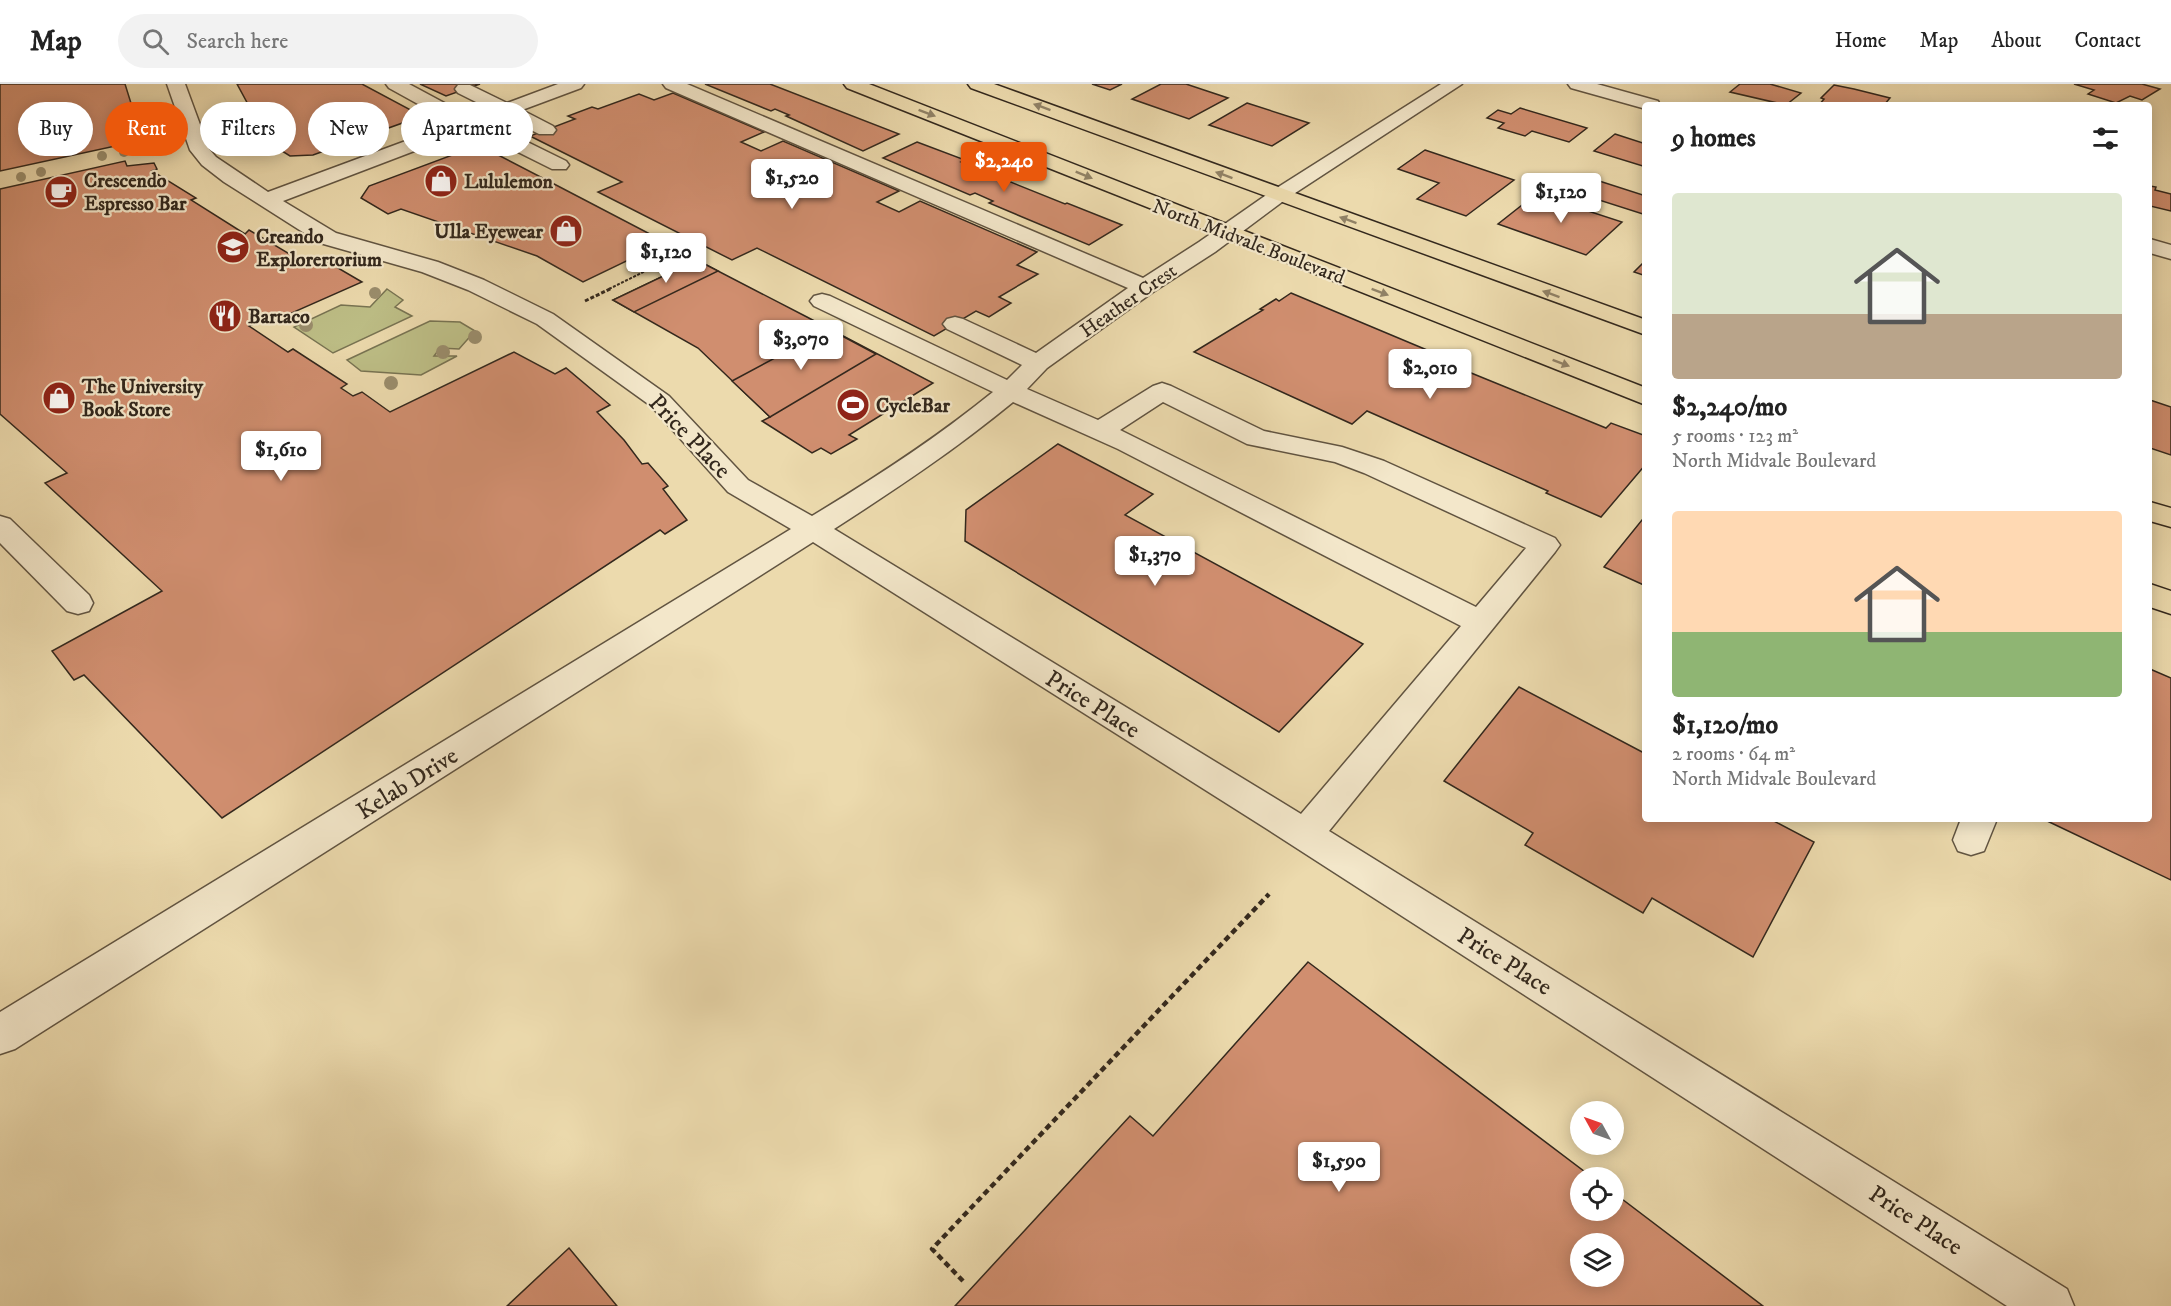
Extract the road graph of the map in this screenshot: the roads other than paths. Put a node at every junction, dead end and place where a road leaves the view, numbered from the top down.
1 (176, 84) edge
2 (395, 84) edge
3 (575, 84) edge
4 (672, 84) edge
5 (853, 84) edge
6 (977, 84) edge
7 (1453, 84) edge
8 (1577, 84) edge
9 (464, 89) dead end
10 (428, 102) edge
11 (490, 102) edge
12 (527, 102) edge
13 (1642, 102) edge
14 (533, 124) edge
15 (546, 130) dead end
16 (401, 149) edge
17 (533, 152) edge
18 (559, 165) dead end
19 (1279, 195) junction
20 (266, 200) junction
21 (1228, 232) junction
22 (2152, 247) edge
23 (2171, 252) edge
24 (1145, 287) junction
25 (822, 301) dead end
26 (955, 324) dead end
27 (1642, 327) edge
28 (1038, 363) junction
29 (1010, 391) junction
30 (1642, 394) edge
31 (1100, 430) junction
32 (2152, 512) edge
33 (2171, 518) edge
34 (0, 526) edge
35 (813, 529) junction
36 (2152, 596) edge
37 (78, 603) dead end
38 (2171, 603) edge
39 (1481, 623) junction
40 (1304, 835) junction
41 (0, 1035) edge
42 (2050, 1306) edge

1 - 20 street, Price Place
2 - 10 street
3 - 12 street
4 - 24 street
5 -> 21 main road, North Midvale Boulevard
19 -> 6 main road
7 - 19 street, Heather Crest
8 - 13 street
9 - 11 street
14 - 15 street
16 - 20 street
17 - 18 street
19 - 21 street, Heather Crest
27 -> 19 main road
20 - 35 street, Price Place
21 - 24 street, Heather Crest
21 -> 30 main road, North Midvale Boulevard
22 - 23 street
24 - 28 street, Heather Crest
25 - 29 street
26 - 28 street
28 - 29 street, Heather Crest
29 - 31 street
29 - 35 street, Heather Crest
31 - 39 street
31 - 39 street
32 - 33 main road
34 - 37 street
35 - 40 street, Price Place
35 - 41 street, Kelab Drive
36 - 38 main road
39 - 40 street
40 - 42 street, Price Place

